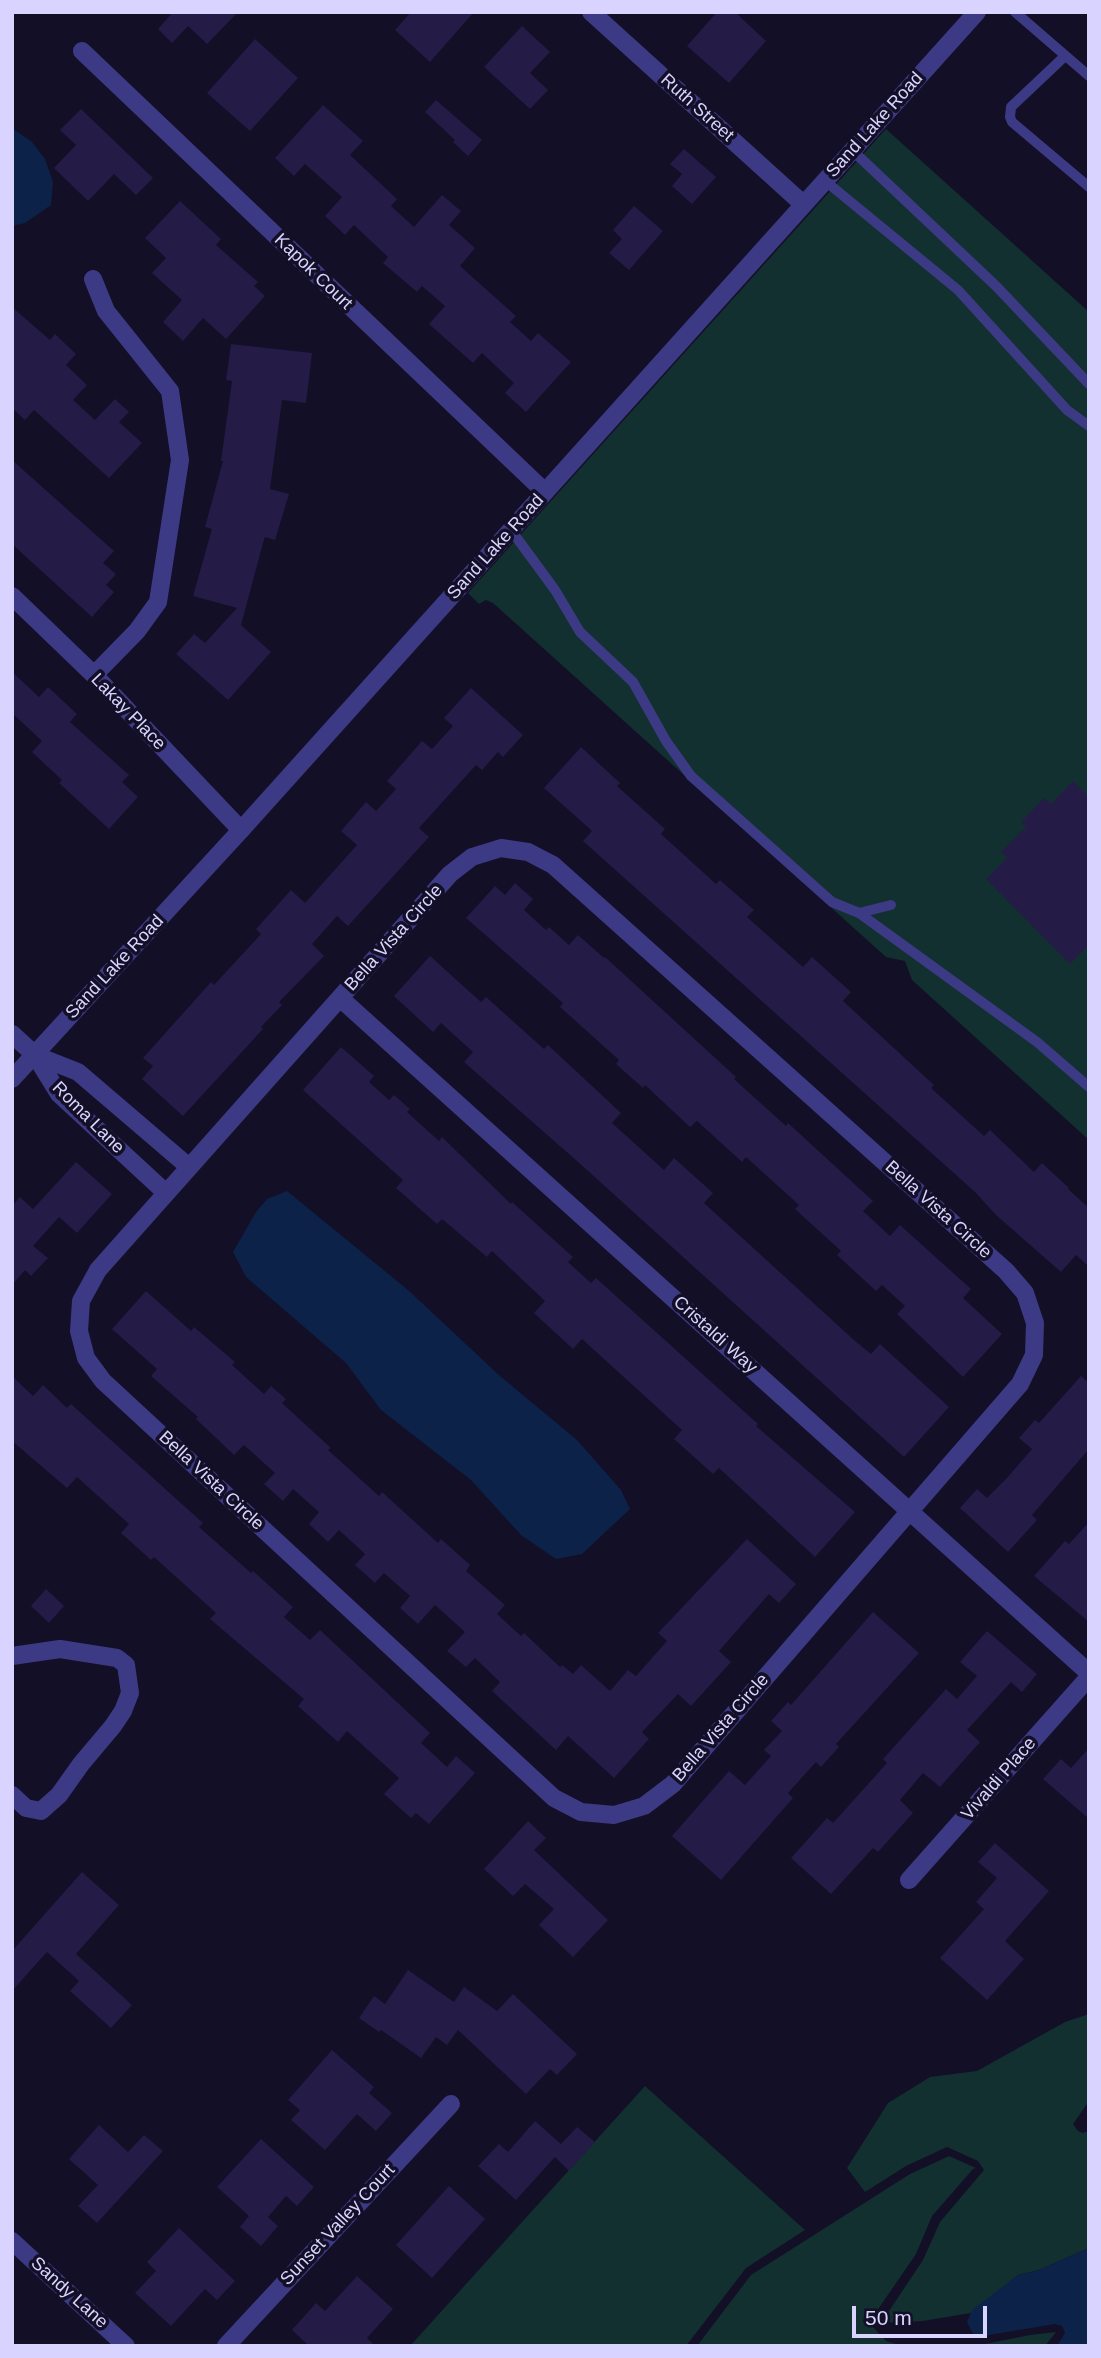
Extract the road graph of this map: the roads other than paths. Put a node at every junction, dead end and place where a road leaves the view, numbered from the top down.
1 (591, 12) edge
2 (977, 12) edge
3 (1015, 12) edge
4 (82, 51) dead end
5 (1065, 55) junction
6 (1089, 75) edge
7 (852, 150) junction
8 (824, 180) junction
9 (1089, 187) edge
10 (803, 204) junction
11 (93, 279) dead end
12 (1089, 384) edge
13 (1089, 426) edge
14 (545, 492) junction
15 (511, 530) junction
16 (12, 596) edge
17 (94, 676) junction
18 (241, 830) junction
19 (891, 905) dead end
20 (859, 913) junction
21 (341, 998) junction
22 (12, 1034) edge
23 (35, 1055) junction
24 (12, 1079) edge
25 (1089, 1087) edge
26 (130, 1116) junction
27 (109, 1140) junction
28 (190, 1167) junction
29 (166, 1193) junction
30 (909, 1511) junction
31 (12, 1656) edge
32 (1089, 1675) edge
33 (12, 1795) edge
34 (909, 1880) dead end
35 (451, 2104) dead end
36 (12, 2241) edge
37 (126, 2346) edge
38 (226, 2346) edge

1 - 10 street, Ruth Street
2 - 7 street, Sand Lake Road
3 - 5 lane
4 - 14 street, Kapok Court
5 - 6 lane
5 - 9 lane
7 - 8 street, Sand Lake Road
7 - 12 lane
8 - 10 street, Sand Lake Road
8 - 13 lane
10 - 14 street, Sand Lake Road
11 - 17 street
14 - 15 street, Sand Lake Road
15 - 18 street, Sand Lake Road
15 - 20 lane
16 - 17 street, Lakay Place
17 - 18 street, Lakay Place
18 - 23 street, Sand Lake Road
19 - 20 lane
20 - 25 lane
21 - 28 street, Bella Vista Circle
21 - 30 street, Cristaldi Way
21 - 30 street, Bella Vista Circle
22 - 23 street
23 - 24 street, Sand Lake Road
23 - 26 street, Roma Lane
23 - 27 street, Roma Lane
26 - 27 street
26 - 28 street, Roma Lane
27 - 29 street, Roma Lane
28 - 29 street, Bella Vista Circle
29 - 30 street, Bella Vista Circle
30 - 32 street, Cristaldi Way
31 - 33 street
32 - 34 street, Vivaldi Place
35 - 38 street, Sunset Valley Court
36 - 37 street, Sandy Lane

